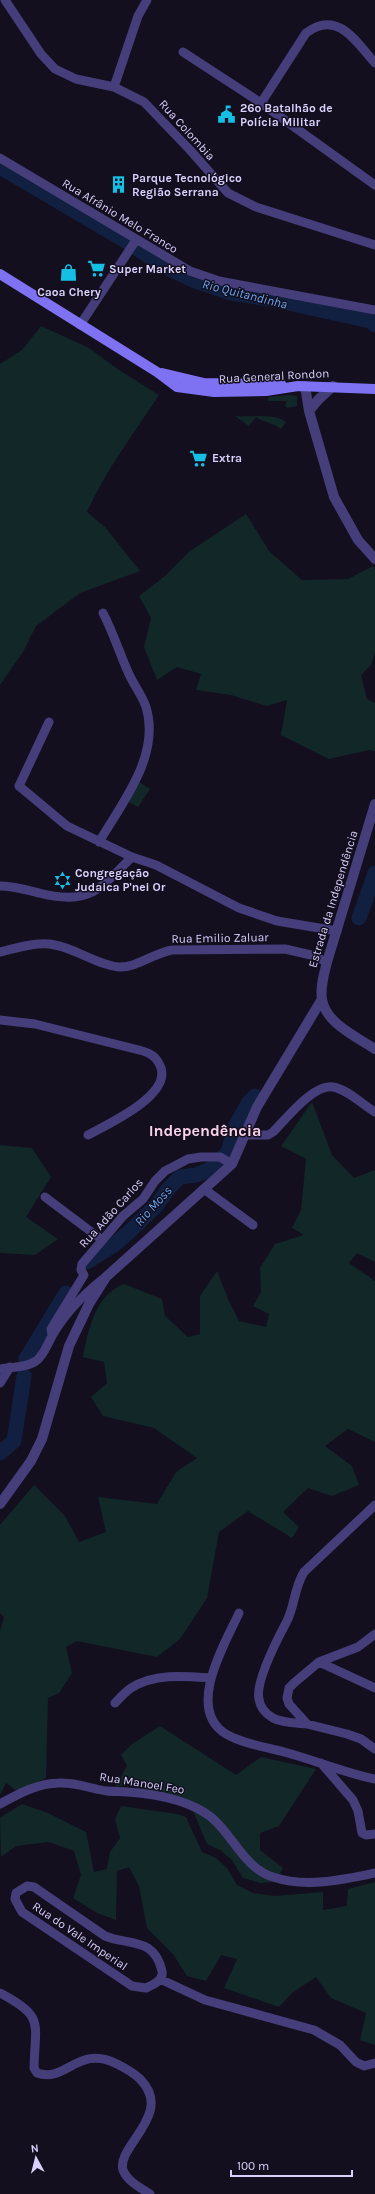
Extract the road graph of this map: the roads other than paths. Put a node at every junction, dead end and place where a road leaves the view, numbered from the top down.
1 (5, 0) edge
2 (147, 0) edge
3 (182, 52) dead end
4 (375, 63) edge
5 (114, 87) junction
6 (261, 103) junction
7 (0, 158) edge
8 (375, 185) edge
9 (136, 240) junction
10 (375, 245) edge
11 (0, 274) edge
12 (375, 310) edge
13 (80, 324) junction
14 (157, 372) junction
15 (301, 386) junction
16 (333, 386) junction
17 (375, 389) edge
18 (309, 411) junction
19 (375, 559) edge
20 (103, 613) dead end
21 (49, 722) dead end
22 (375, 804) edge
23 (99, 842) junction
24 (132, 857) junction
25 (0, 886) edge
26 (336, 931) junction
27 (0, 952) edge
28 (327, 962) junction
29 (322, 999) junction
30 (0, 1020) edge
31 (375, 1049) edge
32 (375, 1112) edge
33 (88, 1135) dead end
34 (244, 1135) junction
35 (232, 1164) junction
36 (204, 1189) junction
37 (45, 1197) dead end
38 (253, 1225) dead end
39 (102, 1240) junction
40 (106, 1277) junction
41 (52, 1335) junction
42 (10, 1367) junction
43 (0, 1370) edge
44 (0, 1383) edge
45 (0, 1504) edge
46 (375, 1505) edge
47 (239, 1613) dead end
48 (375, 1634) edge
49 (319, 1662) junction
50 (210, 1678) junction
51 (375, 1688) edge
52 (115, 1702) dead end
53 (306, 1724) junction
54 (375, 1749) edge
55 (321, 1763) junction
56 (375, 1779) edge
57 (0, 1804) edge
58 (375, 1834) edge
59 (375, 1873) edge
60 (160, 1979) junction
61 (0, 1993) edge
62 (375, 2063) edge
63 (150, 2194) edge

1 - 5 street, Rua Colombia
2 - 5 street
3 - 6 street
4 - 6 street
5 - 10 street, Rua Colombia
6 - 8 street
7 - 9 street, Rua Afrânio Melo Franco
9 - 12 street, Rua Afrânio Melo Franco
9 - 13 street
11 - 13 main road, Rua General Rondon
13 - 14 main road, Rua General Rondon
14 - 15 main road, Rua General Rondon
14 - 15 main road, Rua General Rondon
15 - 16 main road, Rua General Rondon
15 - 18 street
16 - 17 main road, Rua General Rondon
16 - 18 street
18 - 19 street
20 - 23 street
21 - 23 street
22 - 26 street, Estrada da Independência
23 - 24 street
24 - 25 street
24 - 26 street
26 - 28 street, Estrada da Independência
27 - 28 street, Rua Emilio Zaluar
28 - 29 street, Estrada da Independência
29 - 31 street, Estrada da Independência
29 - 34 street
30 - 33 street
32 - 34 street
34 - 35 street
35 - 36 street
35 - 39 street, Rua Adão Carlos
36 - 38 street
36 - 40 street
37 - 39 street
39 - 41 street, Rua Adão Carlos
40 - 41 street
40 - 45 street
41 - 42 street
42 - 43 street
42 - 44 street
46 - 53 street
47 - 50 street
48 - 49 street
49 - 51 street
49 - 53 street
50 - 52 street
50 - 55 street
53 - 54 street
55 - 56 street
55 - 58 street
57 - 59 street, Rua Manoel Feo
60 - 60 street, Rua do Vale Imperial
60 - 62 street
61 - 63 street

